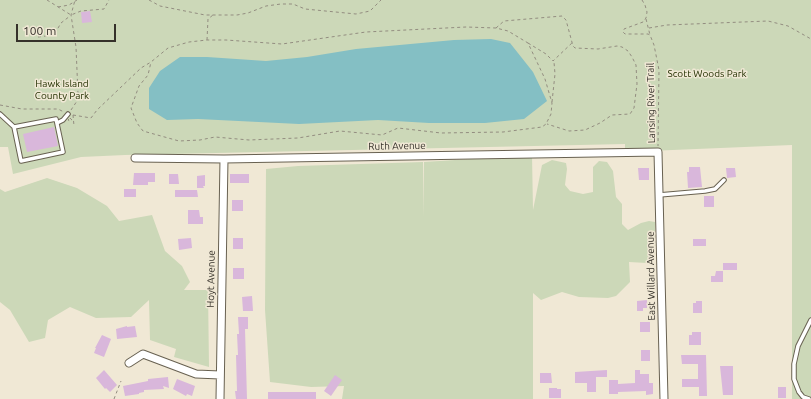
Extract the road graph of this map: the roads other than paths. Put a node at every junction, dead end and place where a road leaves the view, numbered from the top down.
1 (0, 114) edge
2 (68, 114) road end
3 (57, 123) junction
4 (14, 127) junction
5 (658, 152) joint
6 (135, 158) dead end
7 (224, 159) junction
8 (724, 180) dead end
9 (659, 195) junction
10 (811, 320) edge
11 (129, 363) dead end
12 (220, 375) junction
13 (220, 399) edge
14 (664, 399) edge
15 (809, 399) edge

1 - 4 lane
2 - 3 lane
3 - 4 lane
3 - 4 lane
5 - 7 street, Ruth Avenue
5 - 9 street, East Willard Avenue
6 - 7 street, Ruth Avenue
7 - 12 street, Hoyt Avenue
8 - 9 lane
9 - 14 street, East Willard Avenue
10 - 15 lane
11 - 12 street
12 - 13 street, Hoyt Avenue

